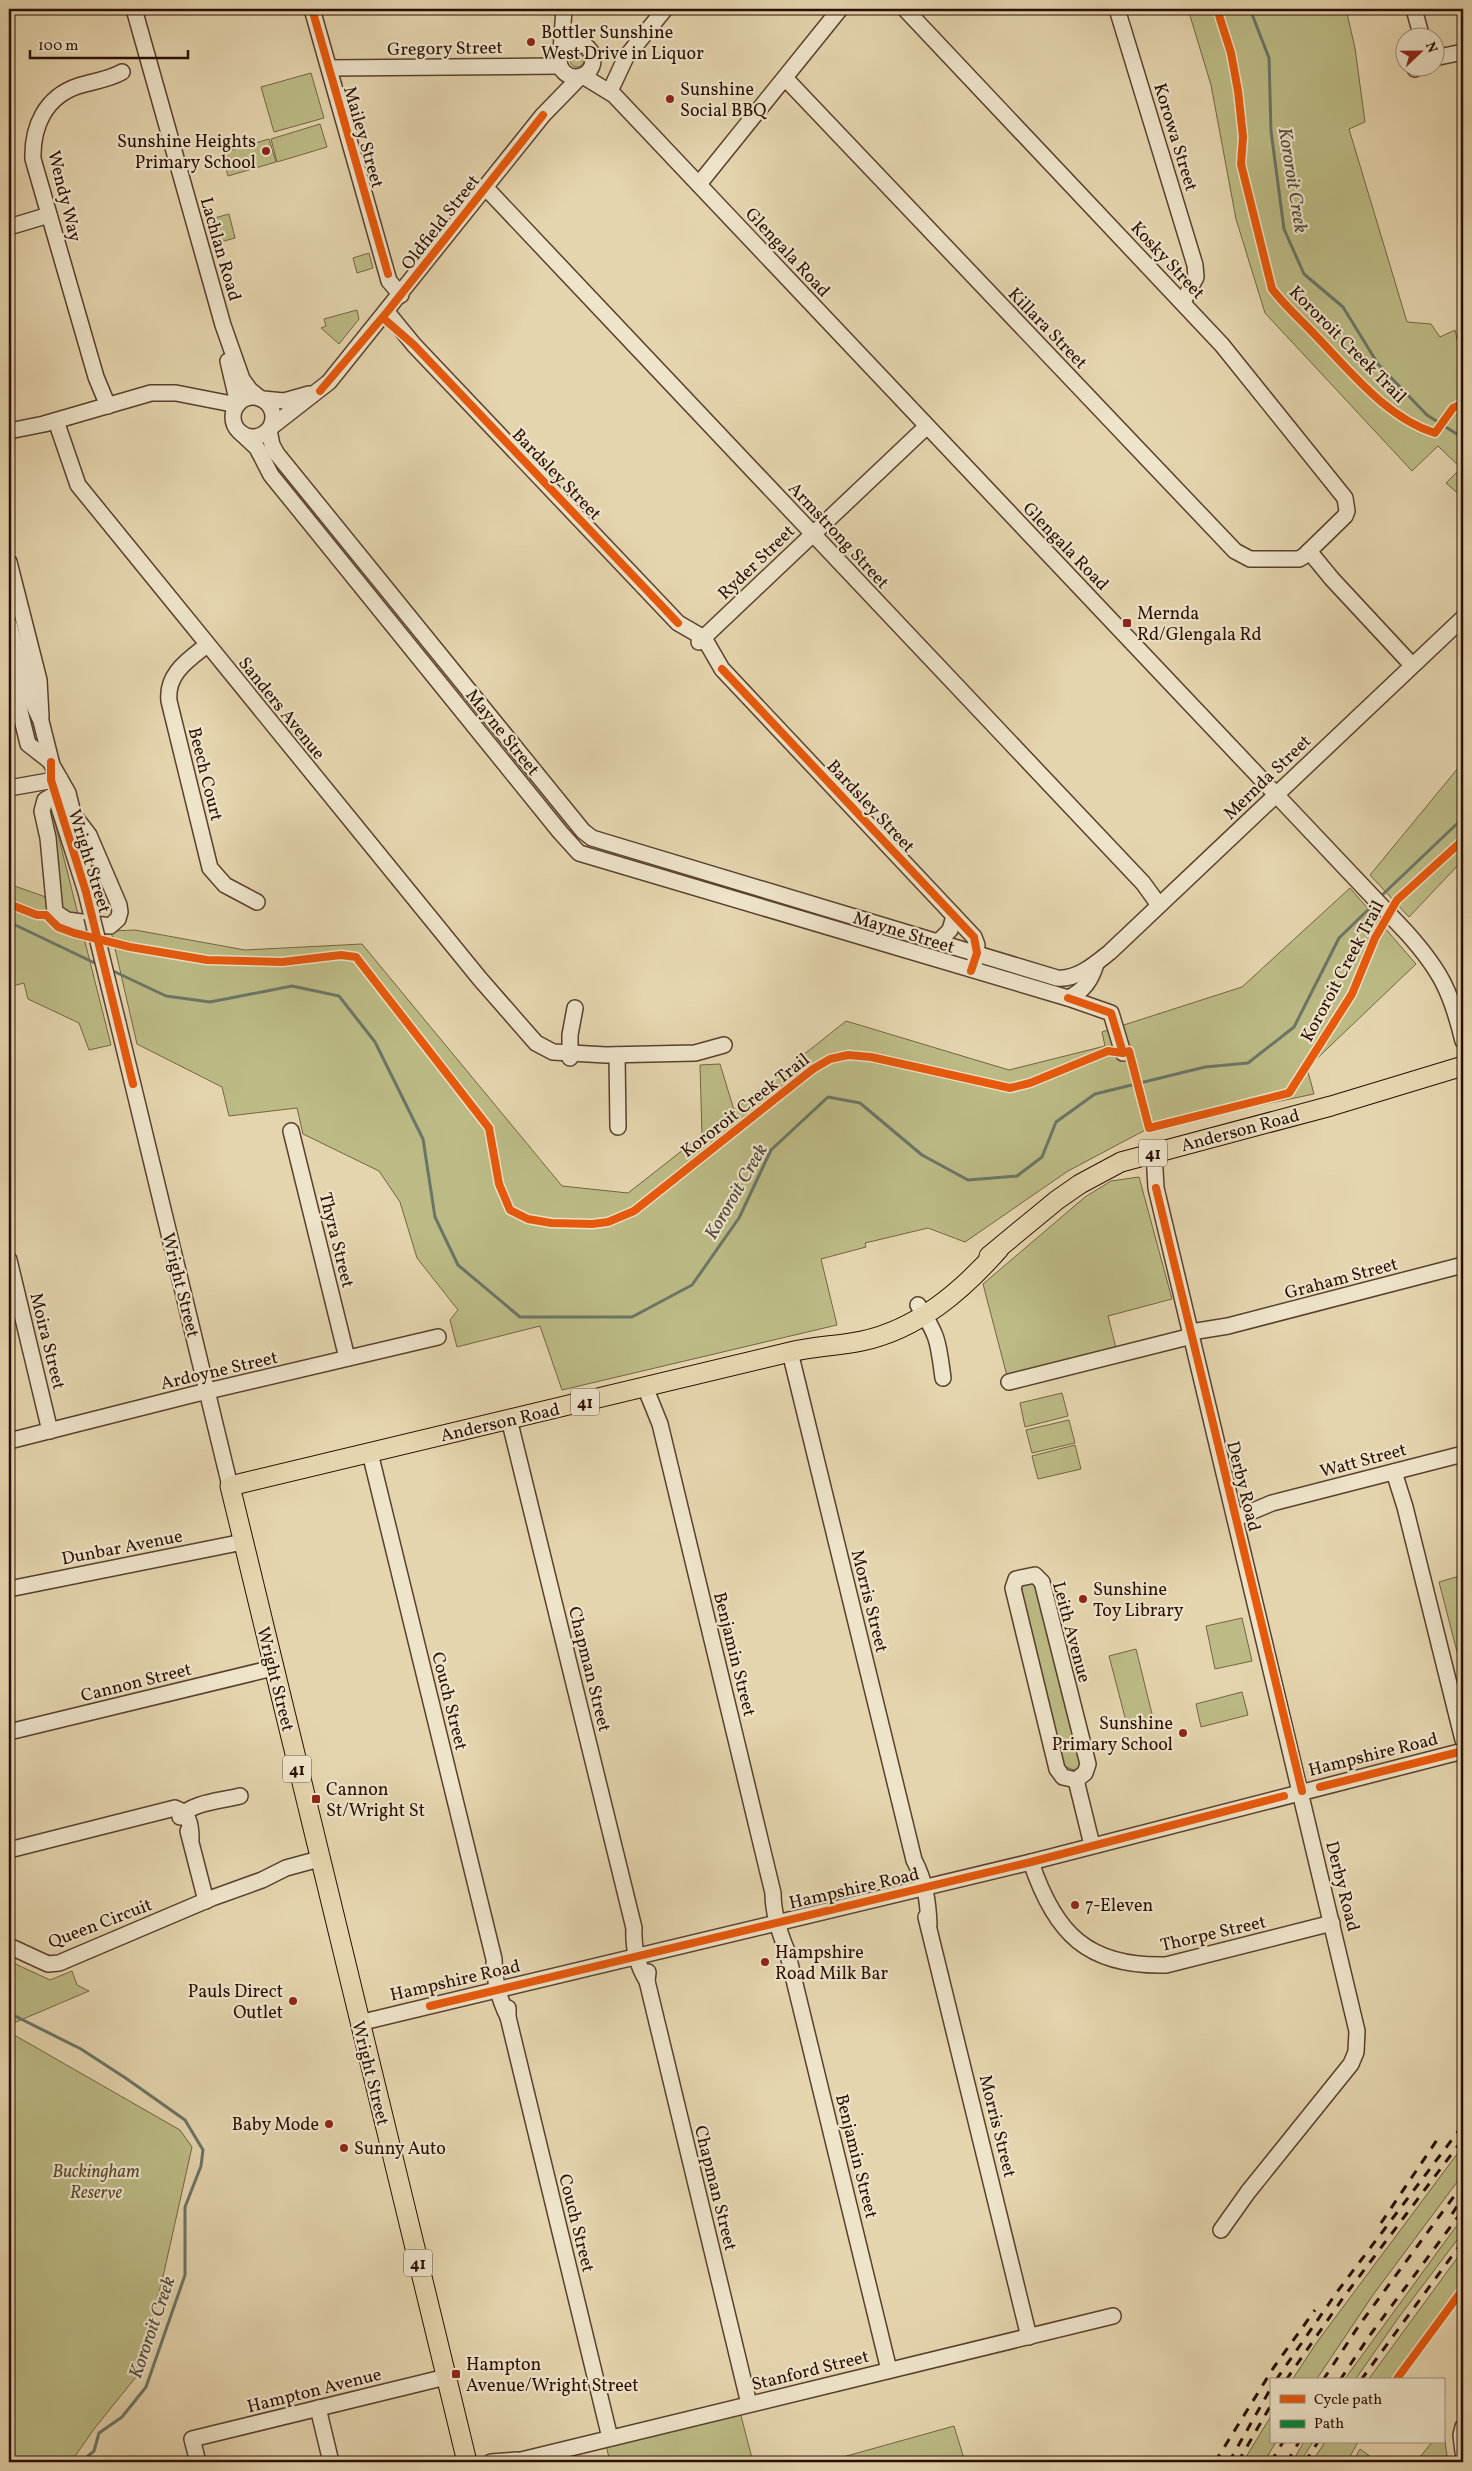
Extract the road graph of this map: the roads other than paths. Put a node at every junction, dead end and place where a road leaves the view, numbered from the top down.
1 (134, 9) edge
2 (312, 9) edge
3 (564, 9) edge
4 (573, 9) edge
5 (665, 9) edge
6 (840, 9) edge
7 (905, 9) edge
8 (1117, 9) edge
9 (1414, 9) edge
10 (1419, 28) edge
11 (1463, 52) edge
12 (592, 54) junction
13 (1444, 56) edge
14 (626, 57) junction
15 (561, 61) junction
16 (329, 68) junction
17 (122, 72) dead end
18 (582, 76) junction
19 (784, 78) junction
20 (612, 92) junction
21 (543, 115) junction
22 (699, 184) junction
23 (483, 192) junction
24 (49, 215) junction
25 (9, 227) edge
26 (404, 291) junction
27 (1179, 299) junction
28 (385, 315) junction
29 (223, 325) junction
30 (231, 378) junction
31 (320, 391) junction
32 (186, 395) junction
33 (262, 399) junction
34 (238, 404) junction
35 (104, 407) junction
36 (54, 421) junction
37 (926, 427) junction
38 (238, 429) junction
39 (269, 429) junction
40 (9, 431) edge
41 (9, 441) edge
42 (812, 534) junction
43 (1307, 554) junction
44 (9, 562) edge
45 (1463, 618) edge
46 (9, 624) edge
47 (701, 640) junction
48 (207, 645) junction
49 (1412, 665) junction
50 (9, 666) edge
51 (41, 721) junction
52 (52, 764) junction
53 (55, 780) junction
54 (27, 783) junction
55 (9, 788) edge
56 (1276, 793) junction
57 (55, 796) junction
58 (73, 814) junction
59 (86, 892) junction
60 (257, 902) dead end
61 (1162, 903) junction
62 (831, 909) junction
63 (954, 916) junction
64 (823, 927) junction
65 (938, 942) junction
66 (977, 953) junction
67 (1096, 964) junction
68 (971, 972) junction
69 (1036, 972) junction
70 (1032, 989) junction
71 (1068, 998) junction
72 (576, 1008) dead end
73 (1463, 1040) edge
74 (724, 1045) dead end
75 (1123, 1052) dead end
76 (570, 1055) junction
77 (611, 1055) junction
78 (1463, 1066) edge
79 (1463, 1079) edge
80 (1331, 1106) junction
81 (618, 1128) dead end
82 (291, 1131) dead end
83 (1154, 1152) junction
84 (1132, 1158) junction
85 (1156, 1188) junction
86 (9, 1260) edge
87 (1463, 1265) edge
88 (921, 1310) junction
89 (1192, 1336) junction
90 (438, 1337) dead end
91 (795, 1351) junction
92 (346, 1358) junction
93 (943, 1378) dead end
94 (1009, 1382) dead end
95 (650, 1386) junction
96 (207, 1391) junction
97 (509, 1419) junction
98 (50, 1431) junction
99 (9, 1441) edge
100 (370, 1453) junction
101 (1463, 1454) edge
102 (1397, 1470) junction
103 (230, 1486) junction
104 (1235, 1514) junction
105 (243, 1542) junction
106 (9, 1589) edge
107 (273, 1668) junction
108 (9, 1732) edge
109 (1463, 1740) edge
110 (1463, 1751) edge
111 (1076, 1780) junction
112 (1302, 1791) junction
113 (240, 1796) dead end
114 (182, 1814) junction
115 (1092, 1845) junction
116 (9, 1850) edge
117 (1032, 1862) junction
118 (321, 1864) junction
119 (921, 1888) junction
120 (209, 1900) junction
121 (780, 1921) junction
122 (1332, 1923) junction
123 (9, 1946) edge
124 (641, 1955) junction
125 (501, 1989) junction
126 (359, 2023) junction
127 (1221, 2230) dead end
128 (1113, 2316) dead end
129 (1029, 2337) junction
130 (889, 2370) junction
131 (446, 2377) junction
132 (749, 2404) junction
133 (318, 2408) junction
134 (1463, 2427) edge
135 (610, 2438) junction
136 (1463, 2452) edge
137 (515, 2461) edge
138 (198, 2462) edge
139 (331, 2462) edge
140 (467, 2462) edge
141 (491, 2462) edge

1 - 29 street, Lachlan Road
2 - 16 street, Mailey Street
3 - 15 street
4 - 12 street, Glengala Road
5 - 14 street
6 - 19 street
7 - 27 street, Kosky Street
8 - 27 street, Korowa Street
9 - 10 street
11 - 13 street
12 - 14 street
12 - 15 street
12 - 18 street
12 - 20 street, Glengala Road
14 - 20 street
15 - 16 street, Gregory Street
15 - 18 street
15 - 21 street, Oldfield Street
16 - 26 street, Mailey Street
17 - 24 street, Wendy Way
18 - 20 street, Glengala Road
18 - 21 street, Oldfield Street
19 - 22 street
19 - 43 street, Killara Street
20 - 22 street, Glengala Road
21 - 23 street, Oldfield Street
22 - 37 street, Glengala Road
23 - 26 street, Oldfield Street
23 - 42 street, Armstrong Street
24 - 25 street
24 - 35 street, Wendy Way
26 - 28 street, Oldfield Street
27 - 43 street, Kosky Street
28 - 31 street, Oldfield Street
28 - 47 street, Bardsley Street
29 - 30 street, Lachlan Road
29 - 33 street, Lachlan Road
30 - 32 street
30 - 34 street, Lachlan Road
31 - 33 street
31 - 39 street, Oldfield Street
32 - 34 street
32 - 35 street
32 - 38 street, Mayne Street
33 - 34 street
33 - 39 street
34 - 38 street
35 - 36 street
36 - 40 street
36 - 41 street
36 - 48 street, Sanders Avenue
37 - 42 street, Ryder Street
37 - 56 street, Glengala Road
38 - 39 street
38 - 64 street, Mayne Street
39 - 62 street, Mayne Street
42 - 47 street, Ryder Street
42 - 61 street, Armstrong Street
43 - 49 street
44 - 51 street, Wright Street
45 - 49 street, Mernda Street
46 - 51 street, Wright Street
47 - 63 street, Bardsley Street
48 - 60 street, Beech Court
48 - 76 street, Sanders Avenue
49 - 56 street, Mernda Street
50 - 52 street
51 - 52 street, Wright Street
52 - 53 street, Wright Street
52 - 54 street
53 - 54 street
53 - 57 street, Wright Street
53 - 58 street, Wright Street
54 - 55 street
56 - 61 street, Mernda Street
56 - 73 street, Glengala Road
57 - 58 street
57 - 58 street, Wright Street
57 - 59 street, Wright Street
58 - 59 street, Wright Street
59 - 96 street, Wright Street, bridge
61 - 67 street, Mernda Street
62 - 64 street, Mayne Street
62 - 65 street, Mayne Street
63 - 65 street
63 - 66 street, Bardsley Street
64 - 68 street, Mayne Street
65 - 66 street, Mayne Street
66 - 68 street
66 - 69 street, Mayne Street
67 - 69 street, Mayne Street
67 - 71 street
68 - 70 street, Mayne Street
69 - 70 street
70 - 71 street, Mayne Street
71 - 75 street, Mayne Street
72 - 76 street
74 - 77 street, Sanders Avenue
76 - 77 street, Sanders Avenue
77 - 81 street
78 - 80 main road, Anderson Road / 41
79 - 80 main road, Anderson Road / 41
80 - 83 main road, Anderson Road / 41
82 - 92 street, Thyra Street
83 - 84 main road, Anderson Road / 41
83 - 85 street, Derby Road
84 - 85 street, Derby Road
84 - 88 main road, Anderson Road / 41
85 - 89 street, Derby Road
86 - 98 street, Moira Street
87 - 89 street, Graham Street
88 - 91 main road, Anderson Road / 41
88 - 93 street
89 - 94 street, Graham Street
89 - 104 street, Derby Road
90 - 92 street, Ardoyne Street
91 - 95 main road, Anderson Road / 41
91 - 119 street, Morris Street
92 - 96 street, Ardoyne Street
95 - 97 main road, Anderson Road / 41
95 - 121 street, Benjamin Street
96 - 98 street, Ardoyne Street
96 - 103 street, Wright Street
97 - 100 main road, Anderson Road / 41
97 - 124 street, Chapman Street
98 - 99 street, Ardoyne Street
100 - 103 main road, Anderson Road / 41
100 - 125 street, Couch Street
101 - 102 street, Watt Street
102 - 104 street, Watt Street
102 - 109 street
103 - 105 main road, Wright Street / 41
104 - 112 street, Derby Road
105 - 106 street, Dunbar Avenue
105 - 107 main road, Wright Street / 41
107 - 108 street, Cannon Street
107 - 118 main road, Wright Street / 41
110 - 112 street, Hampshire Road
111 - 111 street, Leith Avenue
111 - 115 street
112 - 115 street, Hampshire Road
112 - 122 street, Derby Road
113 - 114 street
114 - 116 street
114 - 120 street
115 - 117 street, Hampshire Road
117 - 119 street, Hampshire Road
117 - 122 street, Thorpe Street
118 - 120 street, Queen Circuit
118 - 126 main road, Wright Street / 41
119 - 121 street, Hampshire Road
119 - 129 street, Morris Street
120 - 123 street, Queen Circuit
121 - 124 street, Hampshire Road
121 - 130 street, Benjamin Street
122 - 127 street, Derby Road
124 - 125 street, Hampshire Road
124 - 132 street, Chapman Street
125 - 126 street, Hampshire Road
125 - 135 street, Couch Street
126 - 131 main road, Wright Street / 41
128 - 129 street, Stanford Street
129 - 130 street, Stanford Street
130 - 132 street, Stanford Street
131 - 133 street, Hampton Avenue
131 - 140 main road, Wright Street / 41
132 - 135 street, Stanford Street
133 - 138 street, Hampton Avenue
133 - 139 street
134 - 136 street
135 - 137 street, Stanford Street
137 - 141 street, Stanford Street

